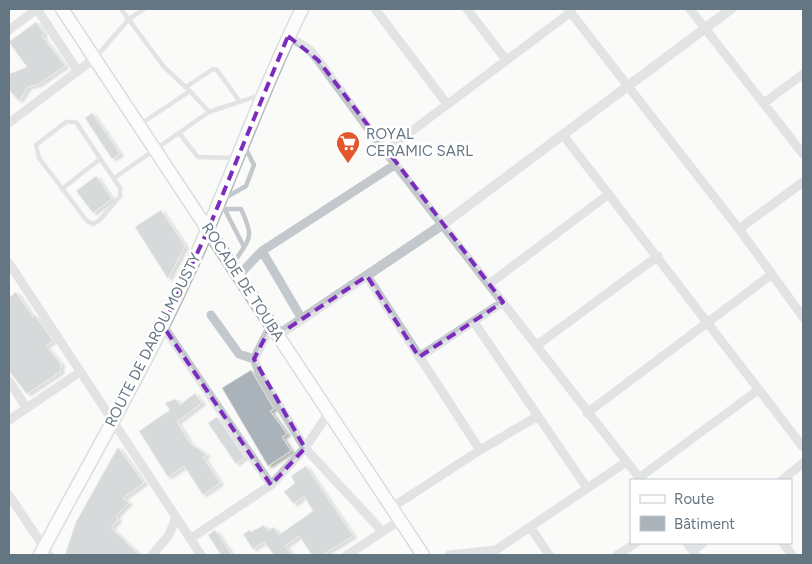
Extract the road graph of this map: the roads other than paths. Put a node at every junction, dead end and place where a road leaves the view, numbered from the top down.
1 (37, 9) edge
2 (62, 9) edge
3 (121, 9) edge
4 (144, 9) edge
5 (302, 9) edge
6 (375, 9) edge
7 (467, 9) edge
8 (690, 9) edge
9 (731, 9) edge
10 (570, 10) edge
11 (128, 20) junction
12 (705, 28) junction
13 (9, 30) edge
14 (288, 36) junction
15 (95, 58) junction
16 (506, 60) junction
17 (77, 70) junction
18 (803, 74) edge
19 (629, 86) junction
20 (188, 89) junction
21 (262, 94) junction
22 (240, 102) junction
23 (764, 103) junction
24 (447, 104) junction
25 (209, 112) junction
26 (9, 123) edge
27 (139, 125) junction
28 (179, 133) junction
29 (563, 135) junction
30 (242, 142) junction
31 (155, 148) junction
32 (385, 151) junction
33 (803, 154) edge
34 (236, 158) junction
35 (100, 159) junction
36 (396, 164) junction
37 (114, 178) junction
38 (803, 182) edge
39 (62, 188) junction
40 (609, 194) junction
41 (220, 206) junction
42 (442, 225) junction
43 (739, 229) junction
44 (208, 230) junction
45 (244, 247) junction
46 (262, 251) junction
47 (658, 256) junction
48 (9, 263) edge
49 (235, 271) junction
50 (772, 274) junction
51 (366, 276) junction
52 (489, 284) junction
53 (503, 302) junction
54 (211, 315) dead end
55 (803, 317) edge
56 (302, 319) junction
57 (474, 322) junction
58 (707, 323) junction
59 (163, 326) junction
60 (275, 330) junction
61 (537, 345) junction
62 (419, 357) junction
63 (254, 359) junction
64 (80, 372) junction
65 (9, 381) edge
66 (758, 390) junction
67 (26, 407) junction
68 (587, 413) junction
69 (328, 414) junction
70 (538, 416) junction
71 (9, 420) edge
72 (113, 421) junction
73 (803, 447) edge
74 (305, 448) junction
75 (480, 450) junction
76 (626, 462) junction
77 (803, 463) edge
78 (640, 479) edge
79 (783, 479) edge
80 (271, 485) junction
81 (587, 488) junction
82 (9, 496) edge
83 (390, 508) junction
84 (176, 517) junction
85 (399, 521) junction
86 (531, 528) junction
87 (382, 530) junction
88 (190, 539) junction
89 (635, 544) edge
90 (784, 544) edge
91 (44, 553) edge
92 (623, 554) edge
93 (152, 555) edge
94 (201, 555) edge
95 (347, 555) edge
96 (423, 555) edge
97 (449, 555) edge
98 (548, 555) edge
99 (792, 555) edge

1 - 13 street
1 - 17 street
2 - 15 main road, ROCADE DE TOUBA
3 - 11 lane
4 - 11 lane
5 - 14 main road, ROUTE DE DAROU MOUSTY
6 - 24 street
7 - 16 street
8 - 12 street
9 - 12 street
10 - 16 street
10 - 19 street
11 - 15 lane
11 - 20 lane
12 - 19 street
12 - 23 street
14 - 21 main road, ROUTE DE DAROU MOUSTY
14 - 32 street
15 - 17 street
15 - 27 main road, ROCADE DE TOUBA
16 - 24 street
17 - 26 street
18 - 23 street
19 - 29 street
19 - 43 street
20 - 22 lane
20 - 25 lane
20 - 27 lane
21 - 22 lane
21 - 30 main road, ROUTE DE DAROU MOUSTY
22 - 25 lane
23 - 33 street
24 - 32 street
25 - 28 lane
27 - 31 main road, ROCADE DE TOUBA
28 - 31 lane
28 - 34 lane
29 - 40 street
29 - 42 street
30 - 34 main road, ROUTE DE DAROU MOUSTY
30 - 41 lane
31 - 37 lane
31 - 44 main road, ROCADE DE TOUBA
32 - 36 street
34 - 41 main road, ROUTE DE DAROU MOUSTY
35 - 37 lane
35 - 39 lane
35 - 39 lane
36 - 42 street
36 - 46 street
37 - 39 lane
38 - 43 street
40 - 47 street
40 - 52 street
41 - 44 main road, ROUTE DE DAROU MOUSTY
41 - 45 lane
41 - 45 lane
42 - 51 street
42 - 52 street
43 - 50 street
44 - 49 main road, ROCADE DE TOUBA
44 - 59 main road, ROUTE DE DAROU MOUSTY
45 - 49 lane
46 - 49 street
46 - 56 street
47 - 58 street
47 - 61 street
48 - 64 street
49 - 60 main road, ROCADE DE TOUBA
50 - 55 street
50 - 58 street
51 - 56 street
51 - 62 street
52 - 53 street
53 - 57 street
53 - 61 street
54 - 63 street
56 - 60 street
57 - 62 street
57 - 70 street
58 - 66 street
58 - 68 street
59 - 72 main road, ROUTE DE DAROU MOUSTY
59 - 80 street
60 - 63 street
60 - 69 main road, ROCADE DE TOUBA
61 - 68 street
62 - 75 street
63 - 74 street
64 - 67 street
64 - 72 street
65 - 67 street
66 - 73 street
66 - 78 street
67 - 71 street
68 - 76 street
69 - 74 street
69 - 83 main road, ROCADE DE TOUBA
70 - 75 street
70 - 81 street
72 - 84 street
72 - 91 main road, ROUTE DE DAROU MOUSTY
74 - 80 street
74 - 87 street
75 - 83 street
76 - 78 street
76 - 81 street
77 - 79 street
80 - 88 street
81 - 86 street
82 - 91 street
83 - 85 main road, ROCADE DE TOUBA
84 - 88 street
84 - 93 street
85 - 87 street
85 - 96 main road, ROCADE DE TOUBA
86 - 97 street
86 - 98 street
87 - 95 street
88 - 94 street
89 - 92 street
90 - 99 street

